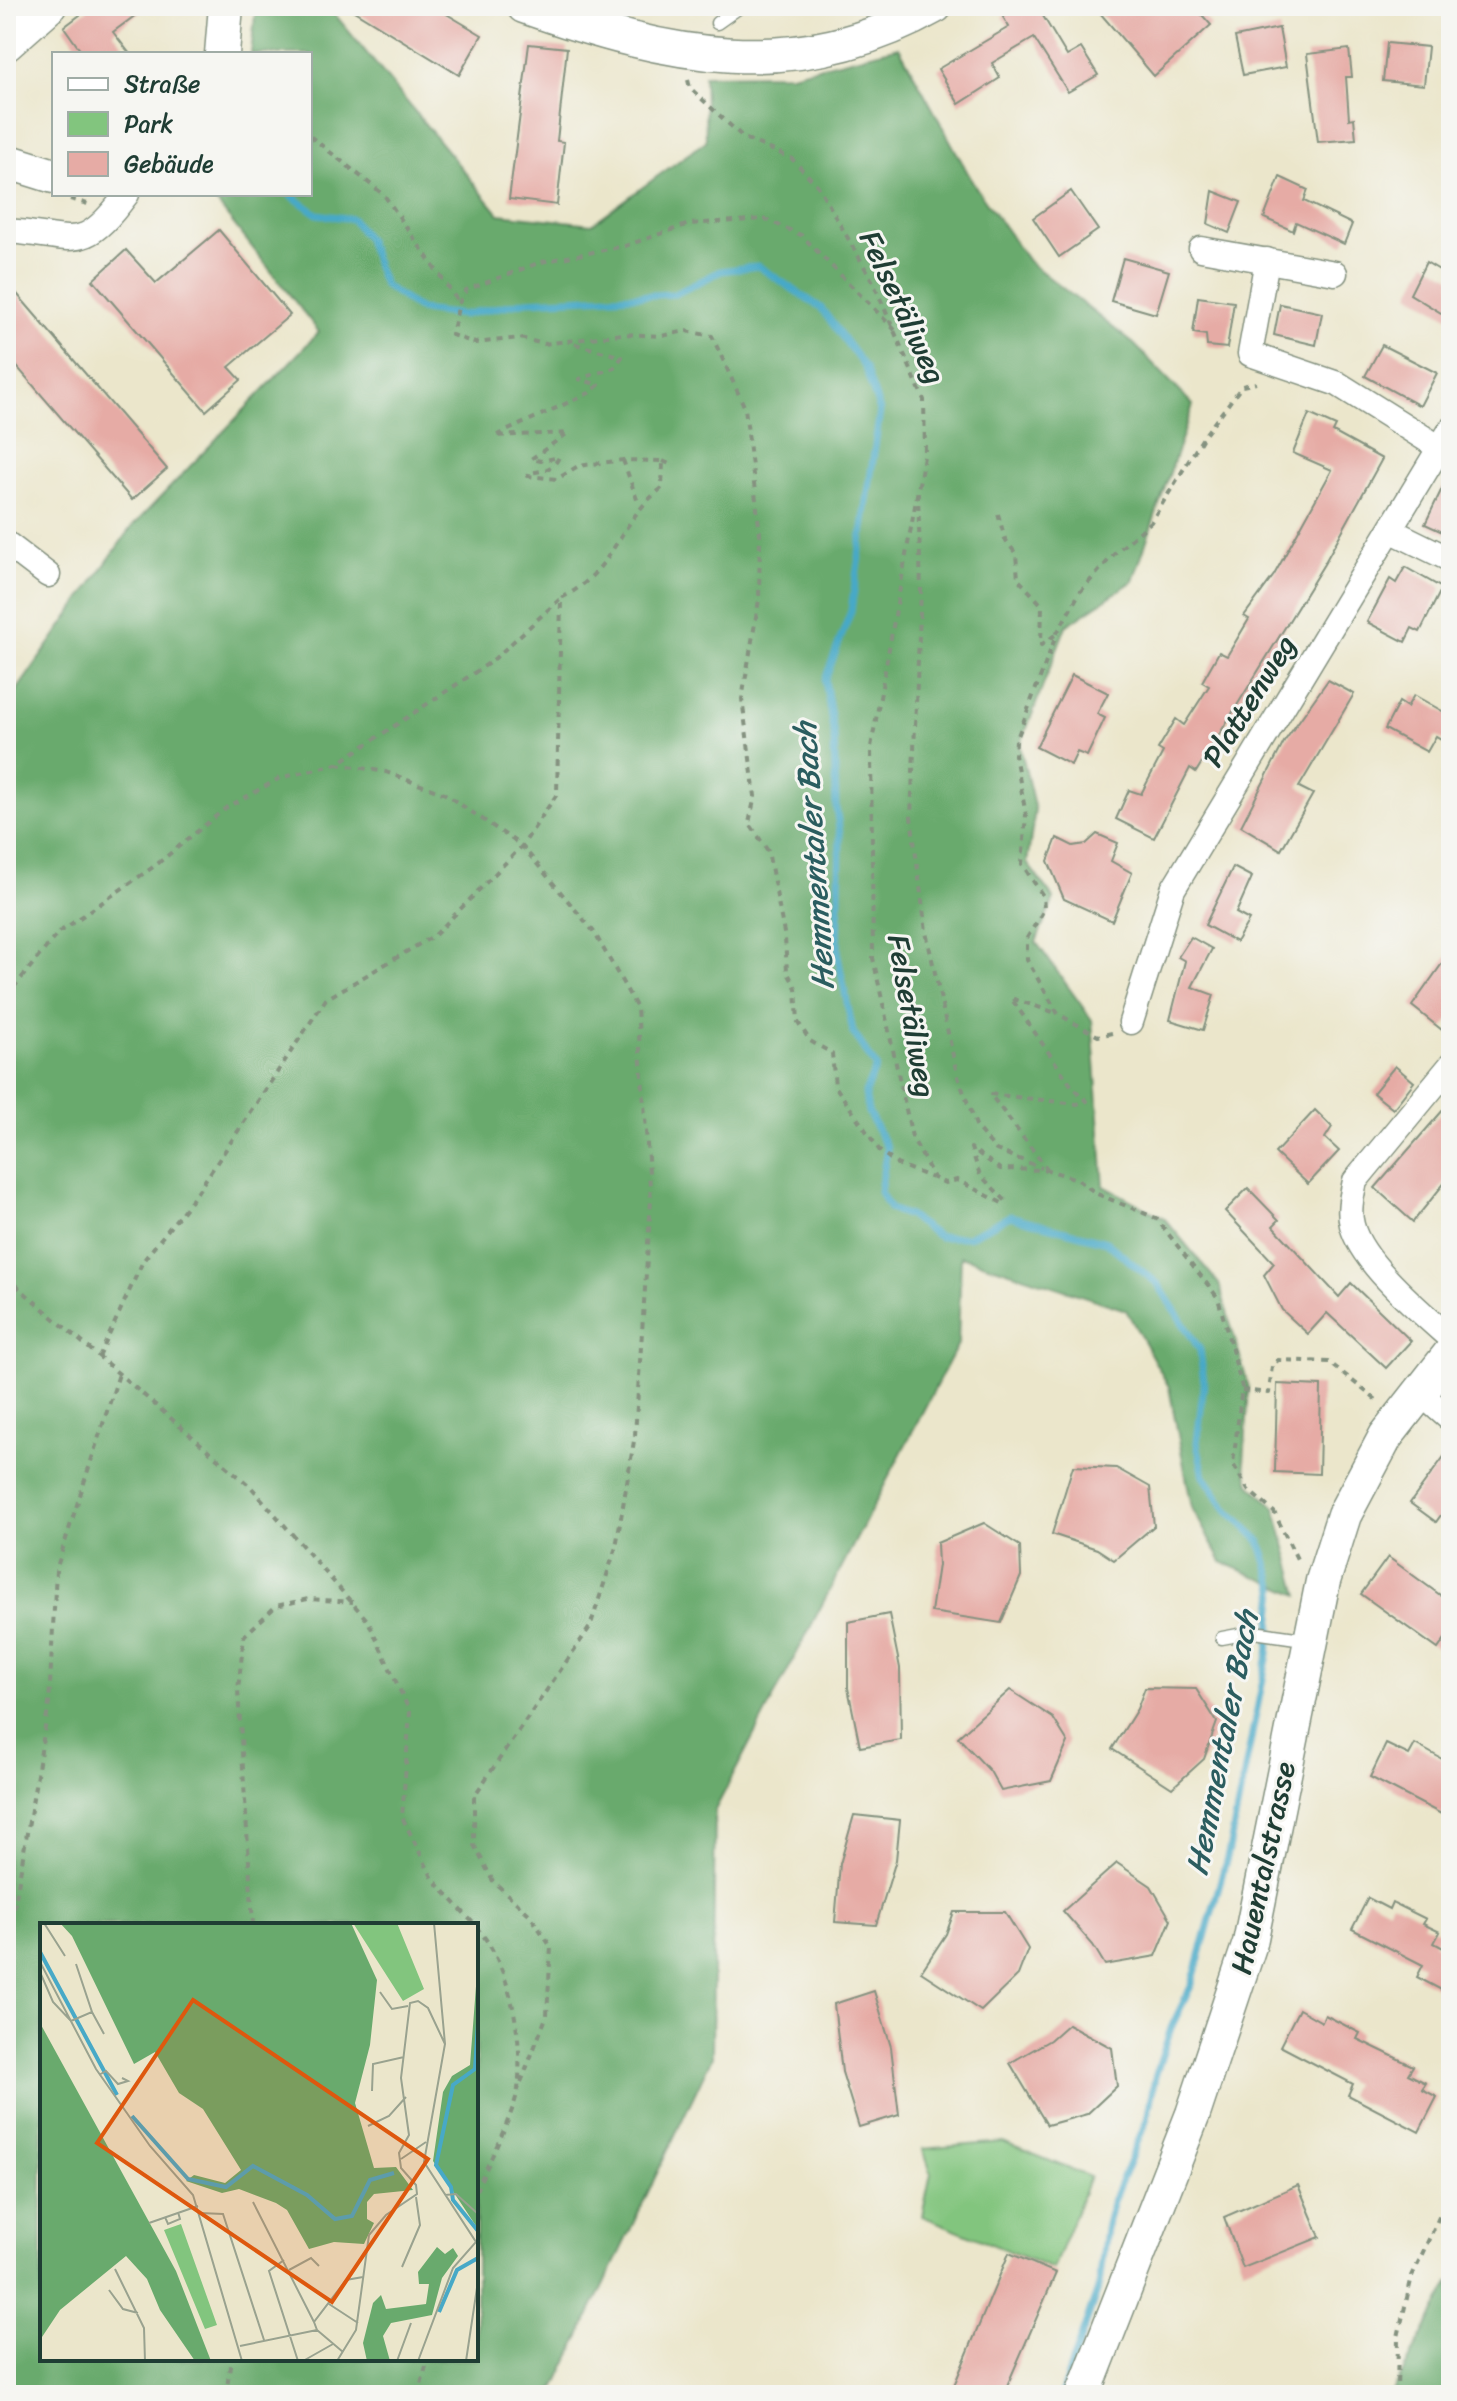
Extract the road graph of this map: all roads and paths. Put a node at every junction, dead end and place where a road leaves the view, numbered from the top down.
1 (49, 6) edge
2 (226, 6) edge
3 (524, 6) edge
4 (741, 6) edge
5 (935, 6) edge
6 (717, 23) dead end
7 (6, 44) edge
8 (681, 51) junction
9 (222, 52) edge
10 (312, 138) edge
11 (6, 161) edge
12 (52, 175) edge
13 (126, 196) edge
14 (6, 231) edge
15 (1201, 249) dead end
16 (1267, 260) junction
17 (1335, 273) dead end
18 (459, 303) junction
19 (897, 332) junction
20 (566, 341) junction
21 (1311, 372) junction
22 (1446, 438) edge
23 (623, 460) junction
24 (663, 461) junction
25 (674, 466) dead end
26 (918, 483) junction
27 (639, 505) junction
28 (998, 514) dead end
29 (1392, 531) junction
30 (6, 543) edge
31 (1451, 560) edge
32 (48, 575) dead end
33 (561, 598) junction
34 (1057, 633) junction
35 (337, 764) junction
36 (522, 846) junction
37 (6, 997) edge
38 (1058, 1014) junction
39 (1131, 1022) joint
40 (1451, 1065) edge
41 (1048, 1170) junction
42 (934, 1178) junction
43 (6, 1277) edge
44 (1451, 1339) edge
45 (1451, 1353) edge
46 (99, 1357) junction
47 (119, 1374) junction
48 (1242, 1390) junction
49 (1419, 1392) junction
50 (1387, 1408) dead end
51 (1451, 1420) edge
52 (1299, 1565) dead end
53 (353, 1602) junction
54 (1222, 1638) dead end
55 (1311, 1641) junction
56 (253, 1923) edge
57 (472, 1923) edge
58 (478, 1929) edge
59 (6, 1956) edge
60 (518, 2090) junction
61 (478, 2186) edge
62 (1451, 2191) edge
63 (231, 2361) edge
64 (427, 2361) edge
65 (226, 2395) edge
66 (418, 2395) edge
67 (1083, 2395) edge
68 (1397, 2395) edge

1 - 7 street
2 - 9 street
3 - 8 street
4 - 6 lane
5 - 8 street
8 - 19 path, Felsetäliweg
10 - 18 path
11 - 12 street
13 - 14 street
15 - 16 street
16 - 17 street
16 - 21 street
18 - 19 path
18 - 20 path
19 - 26 path, Felsetäliweg
20 - 23 path
20 - 42 path
21 - 22 street
21 - 34 path
22 - 29 street, Plattenweg
23 - 24 path
23 - 27 path
24 - 25 path
24 - 27 path
26 - 41 path
26 - 42 path, Felsetäliweg
27 - 33 path
28 - 34 path
29 - 31 street
29 - 39 street, Plattenweg
30 - 32 street
33 - 35 path
33 - 36 path
34 - 38 path
35 - 36 path
35 - 37 path
36 - 46 path
36 - 60 path
38 - 39 path
38 - 41 path
40 - 44 street
41 - 42 path
41 - 48 path
43 - 46 path
45 - 49 street, Hauentalstrasse
46 - 47 path
47 - 53 path
47 - 59 path
48 - 50 path
48 - 52 path
49 - 51 street
49 - 55 street, Hauentalstrasse
53 - 56 path
53 - 57 path
54 - 55 lane
55 - 67 street, Hauentalstrasse
58 - 60 path
60 - 61 path
62 - 68 path
63 - 65 path
64 - 66 path

